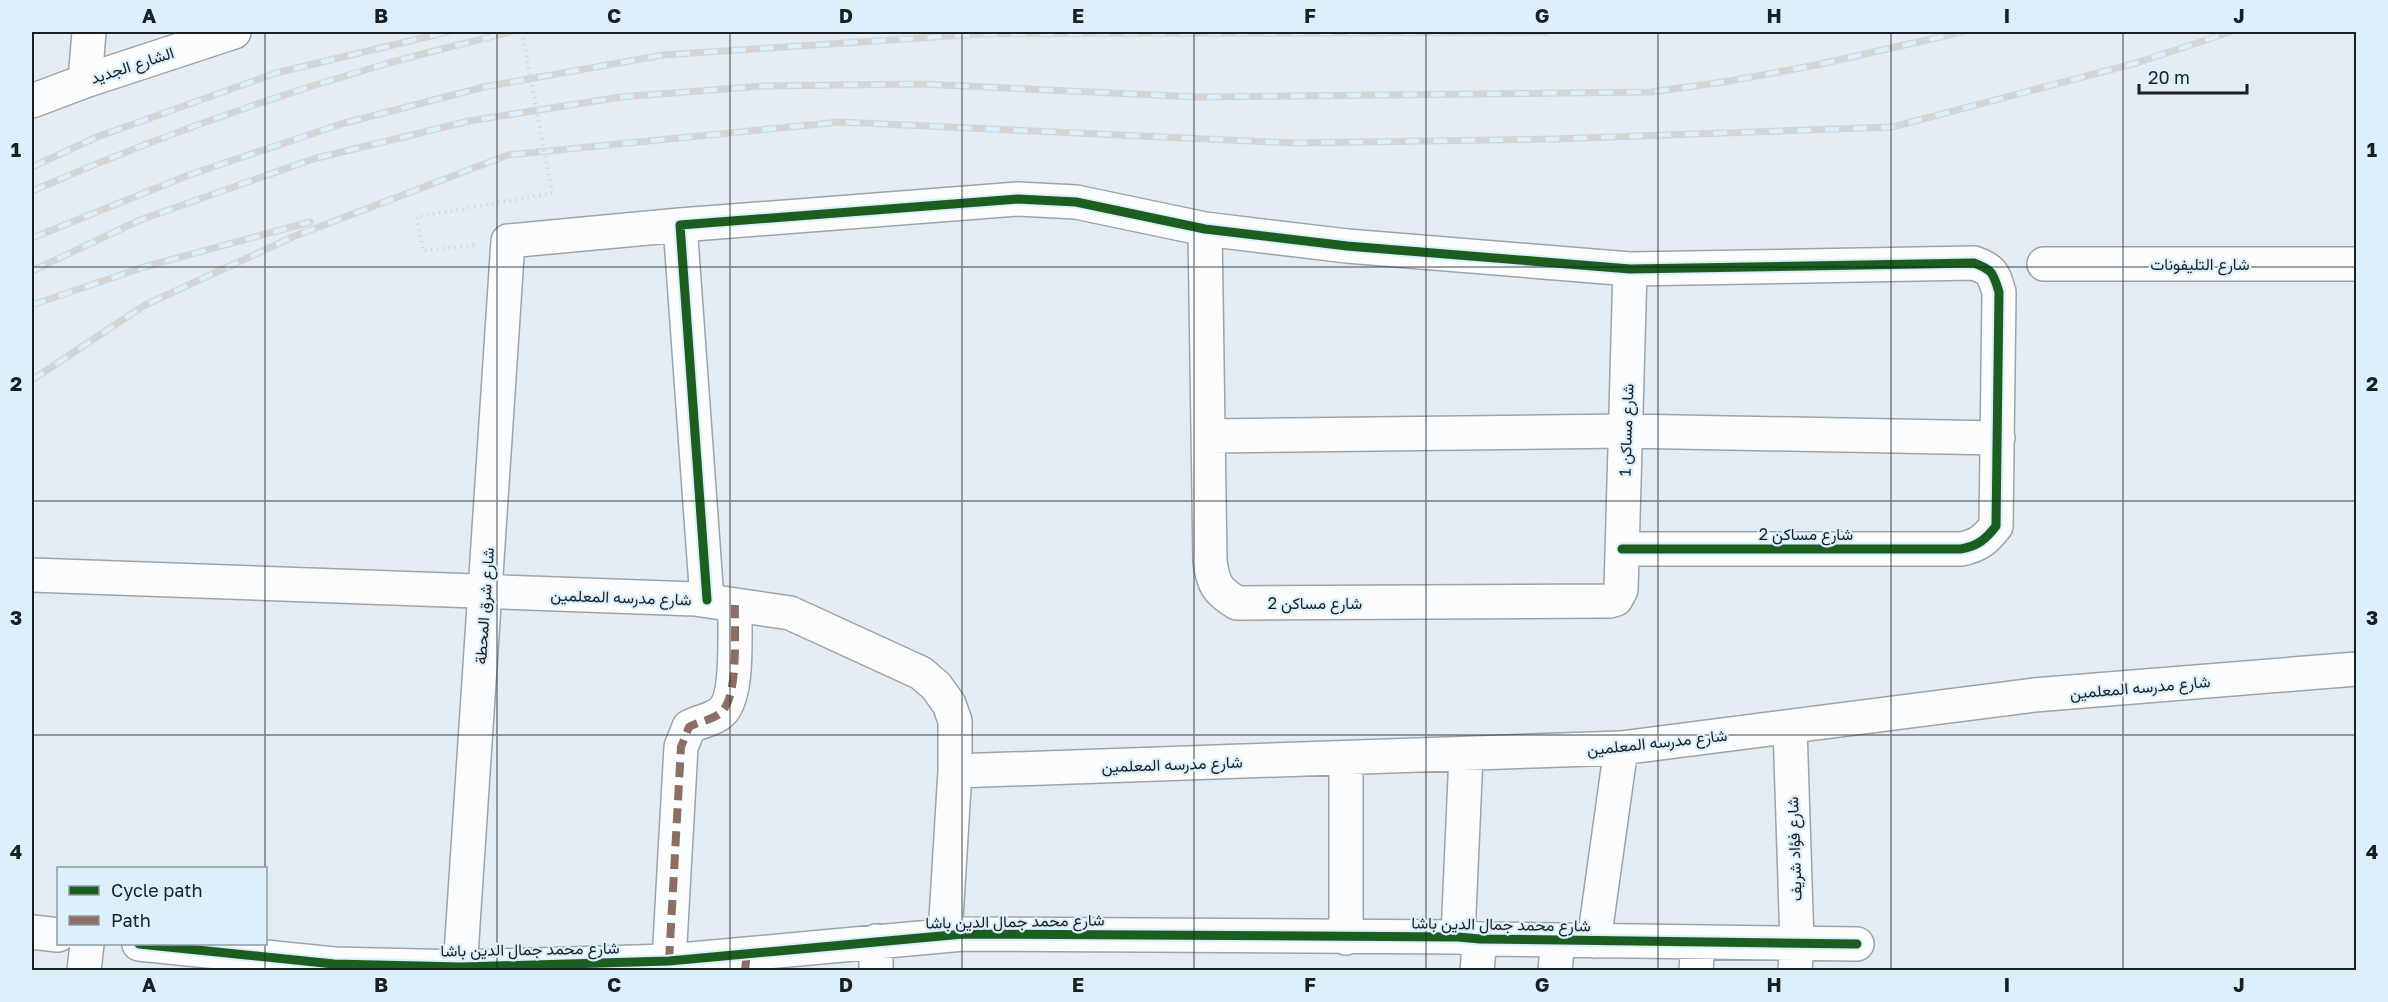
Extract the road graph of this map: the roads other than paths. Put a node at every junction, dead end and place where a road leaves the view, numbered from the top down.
1 (88, 32) edge
2 (234, 32) edge
3 (85, 81) junction
4 (32, 101) edge
5 (680, 225) junction
6 (1205, 229) junction
7 (2043, 264) dead end
8 (2356, 264) edge
9 (1630, 269) junction
10 (1626, 431) junction
11 (1209, 436) junction
12 (1998, 438) junction
13 (1622, 549) junction
14 (32, 575) edge
15 (1621, 590) joint
16 (485, 592) junction
17 (721, 602) junction
18 (2356, 669) edge
19 (1790, 727) junction
20 (1621, 748) junction
21 (1466, 754) junction
22 (1346, 758) junction
23 (955, 771) junction
24 (32, 932) edge
25 (57, 935) edge
26 (945, 935) junction
27 (1346, 938) junction
28 (1594, 941) junction
29 (1857, 944) dead end
30 (87, 945) edge
31 (143, 945) edge
32 (1472, 949) edge
33 (876, 956) edge
34 (1557, 956) edge
35 (1697, 956) edge
36 (1796, 957) edge
37 (206, 960) edge
38 (669, 961) junction
39 (746, 961) edge
40 (333, 967) edge
41 (461, 969) edge
42 (84, 970) edge

1 - 3 street
2 - 3 street, الشارع الجديد
3 - 4 street, الشارع الجديد
5 - 6 street
5 - 16 street, شارع شرق المحطة
5 - 17 street
6 - 9 street
6 - 11 street, شارع مساكن 2
7 - 8 street, شارع التليفونات
9 - 10 street, شارع مساكن 1
9 - 12 street
10 - 11 street
10 - 12 street
10 - 13 street, شارع مساكن 1
11 - 15 street, شارع مساكن 2
12 - 13 street, شارع مساكن 2
13 - 15 street, شارع مساكن 1
14 - 16 street, شارع مدرسه المعلمين
16 - 17 street, شارع مدرسه المعلمين
16 - 41 street, شارع شرق المحطة
17 - 23 street, شارع مدرسه المعلمين
17 - 38 street
18 - 19 street, شارع مدرسه المعلمين
19 - 20 street, شارع مدرسه المعلمين
19 - 36 street, شارع فؤاد شريف
20 - 21 street, شارع مدرسه المعلمين
20 - 28 street
21 - 22 street, شارع مدرسه المعلمين
21 - 32 street
22 - 23 street, شارع مدرسه المعلمين
22 - 27 street
23 - 26 street, شارع مدرسه المعلمين
24 - 25 street
26 - 27 street, شارع محمد جمال الدين باشا
26 - 33 street, شارع محمد جمال الدين باشا
27 - 32 street, شارع محمد جمال الدين باشا
28 - 34 street, شارع محمد جمال الدين باشا
28 - 35 street, شارع محمد جمال الدين باشا
29 - 36 street, شارع محمد جمال الدين باشا
30 - 42 street
31 - 37 street, شارع محمد جمال الدين باشا
32 - 34 street, شارع محمد جمال الدين باشا
33 - 39 street, شارع محمد جمال الدين باشا
35 - 36 street, شارع محمد جمال الدين باشا
37 - 40 street, شارع محمد جمال الدين باشا
38 - 39 street, شارع محمد جمال الدين باشا
38 - 41 street, شارع محمد جمال الدين باشا
40 - 41 street, شارع محمد جمال الدين باشا

